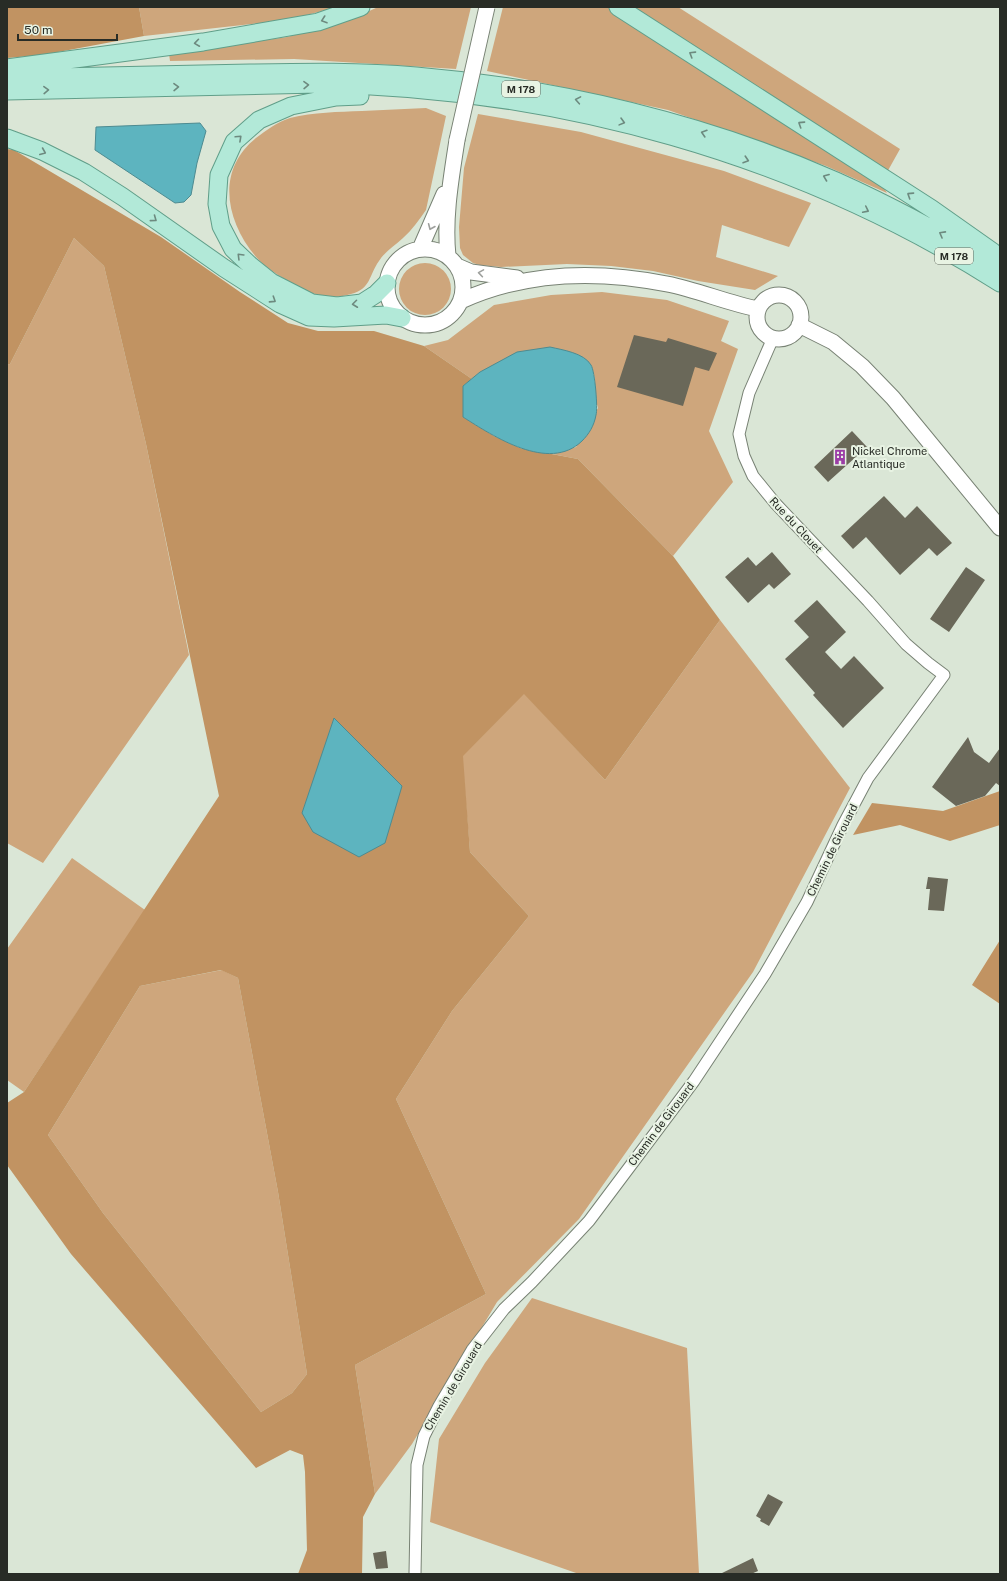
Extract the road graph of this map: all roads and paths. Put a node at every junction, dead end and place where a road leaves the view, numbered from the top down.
1 (361, 7) edge
2 (487, 7) edge
3 (618, 7) edge
4 (7, 68) edge
5 (7, 78) edge
6 (7, 91) edge
7 (473, 95) junction
8 (7, 138) edge
9 (451, 178) junction
10 (420, 249) junction
11 (1000, 257) edge
12 (452, 261) junction
13 (1000, 268) edge
14 (534, 278) junction
15 (387, 283) junction
16 (1000, 283) edge
17 (461, 301) junction
18 (758, 309) junction
19 (402, 318) junction
20 (800, 325) junction
21 (773, 338) junction
22 (1000, 528) edge
23 (944, 675) joint
24 (415, 1574) edge

1 -> 4 main road
2 - 9 main road, bridge
11 -> 3 main road
13 -> 5 main road, M 178
6 -> 7 main road, M 178
15 -> 7 main road
7 -> 16 main road, M 178
8 -> 19 main road
9 -> 10 main road
9 - 12 main road
10 - 12 main road
10 - 15 main road
14 -> 12 main road
12 - 17 main road
14 - 17 main road
14 - 18 main road
15 - 19 main road
17 - 19 main road
18 - 20 main road
18 - 21 main road
20 - 21 main road
20 - 22 main road
21 - 23 street, Rue du Clouet
23 - 24 street, Chemin de Girouard

